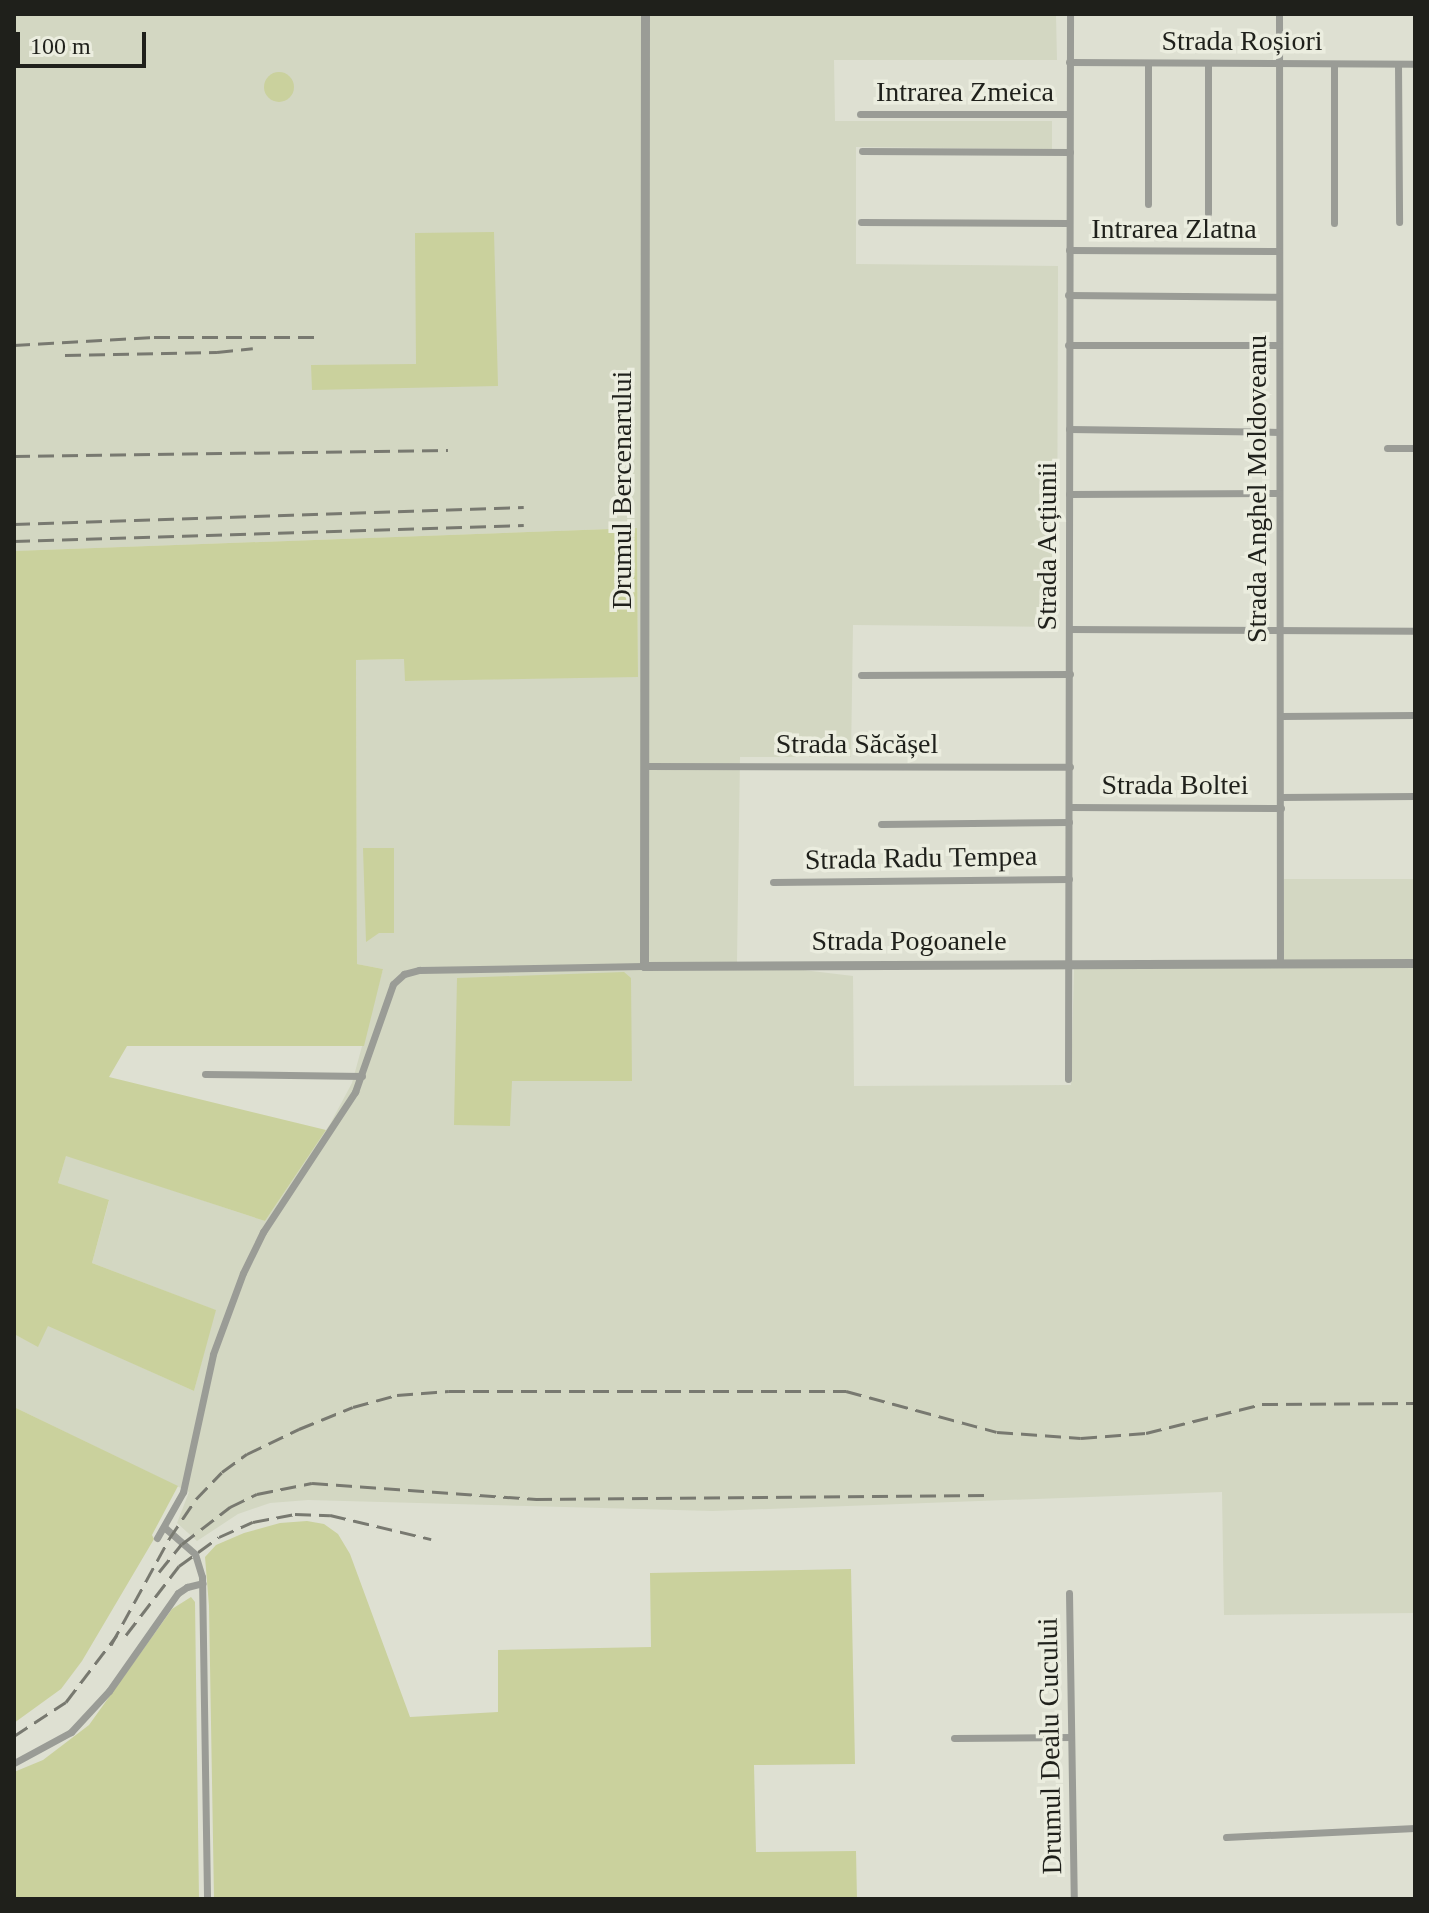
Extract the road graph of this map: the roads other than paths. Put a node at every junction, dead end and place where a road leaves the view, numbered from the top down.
1 (645, 14) edge
2 (1070, 14) edge
3 (1279, 14) edge
4 (1069, 62) junction
5 (1148, 63) junction
6 (1208, 63) junction
7 (1279, 64) junction
8 (1334, 64) junction
9 (1398, 64) junction
10 (1415, 64) edge
11 (860, 114) dead end
12 (1069, 114) junction
13 (862, 151) dead end
14 (1070, 152) junction
15 (1148, 204) dead end
16 (1208, 213) dead end
17 (861, 222) dead end
18 (1399, 222) dead end
19 (1069, 223) junction
20 (1334, 223) dead end
21 (1069, 250) junction
22 (1279, 251) junction
23 (1068, 295) junction
24 (1278, 297) junction
25 (1068, 345) junction
26 (1278, 345) junction
27 (1069, 429) junction
28 (1279, 432) junction
29 (1387, 448) dead end
30 (1415, 448) edge
31 (1279, 493) junction
32 (1069, 494) junction
33 (1069, 629) junction
34 (1280, 631) junction
35 (1415, 631) edge
36 (1070, 674) junction
37 (861, 675) dead end
38 (1415, 715) edge
39 (1281, 716) junction
40 (644, 766) junction
41 (1070, 767) junction
42 (1415, 796) edge
43 (1281, 797) junction
44 (1069, 807) junction
45 (1281, 808) junction
46 (1069, 822) junction
47 (881, 824) dead end
48 (1069, 879) junction
49 (773, 882) dead end
50 (1069, 962) junction
51 (1415, 963) edge
52 (1280, 964) junction
53 (644, 966) junction
54 (205, 1074) dead end
55 (362, 1076) junction
56 (1068, 1079) dead end
57 (164, 1527) junction
58 (157, 1538) dead end
59 (203, 1583) junction
60 (1069, 1593) dead end
61 (1071, 1737) junction
62 (954, 1738) dead end
63 (14, 1763) edge
64 (1415, 1828) edge
65 (1226, 1837) dead end
66 (207, 1899) edge
67 (1074, 1899) edge

1 - 40 street, Drumul Bercenarului
2 - 4 street, Strada Acțiunii
3 - 7 street, Strada Anghel Moldoveanu
4 - 5 street, Strada Roșiori
4 - 12 street, Strada Acțiunii
5 - 6 street, Strada Roșiori
5 - 15 street
6 - 7 street, Strada Roșiori
6 - 16 street
7 - 8 street, Strada Roșiori
7 - 22 street, Strada Anghel Moldoveanu
8 - 9 street, Strada Roșiori
8 - 20 street
9 - 10 street, Strada Roșiori
9 - 18 street
11 - 12 street, Intrarea Zmeica
12 - 14 street, Strada Acțiunii
13 - 14 street
14 - 19 street, Strada Acțiunii
17 - 19 street
19 - 21 street, Strada Acțiunii
21 - 22 street, Intrarea Zlatna
21 - 23 street, Strada Acțiunii
22 - 24 street, Strada Anghel Moldoveanu
23 - 24 street
23 - 25 street, Strada Acțiunii
24 - 26 street, Strada Anghel Moldoveanu
25 - 26 street
25 - 27 street, Strada Acțiunii
26 - 28 street, Strada Anghel Moldoveanu
27 - 28 street
27 - 32 street, Strada Acțiunii
28 - 31 street, Strada Anghel Moldoveanu
29 - 30 street
31 - 32 street
31 - 34 street, Strada Anghel Moldoveanu
32 - 33 street, Strada Acțiunii
33 - 34 street
33 - 36 street, Strada Acțiunii
34 - 35 street
34 - 39 street, Strada Anghel Moldoveanu
36 - 37 street
36 - 41 street, Strada Acțiunii
38 - 39 street
39 - 43 street, Strada Anghel Moldoveanu
40 - 41 street, Strada Săcășel
40 - 53 street, Drumul Bercenarului
41 - 44 street, Strada Acțiunii
42 - 43 street, Strada Boltei
43 - 45 street, Strada Anghel Moldoveanu
44 - 45 street, Strada Boltei
44 - 46 street, Strada Acțiunii
45 - 52 street, Strada Anghel Moldoveanu
46 - 47 street
46 - 48 street, Strada Acțiunii
48 - 49 street, Strada Radu Tempea
48 - 50 street, Strada Acțiunii
50 - 52 street, Strada Pogoanele
50 - 53 street, Strada Pogoanele
50 - 56 street, Strada Acțiunii
51 - 52 street, Strada Pogoanele
53 - 55 street, Strada Pogoanele
54 - 55 street
55 - 57 street
57 - 58 street
57 - 59 street
59 - 63 street
59 - 66 street
60 - 61 street, Drumul Dealu Cucului
61 - 62 street
61 - 67 street, Drumul Dealu Cucului
64 - 65 street

